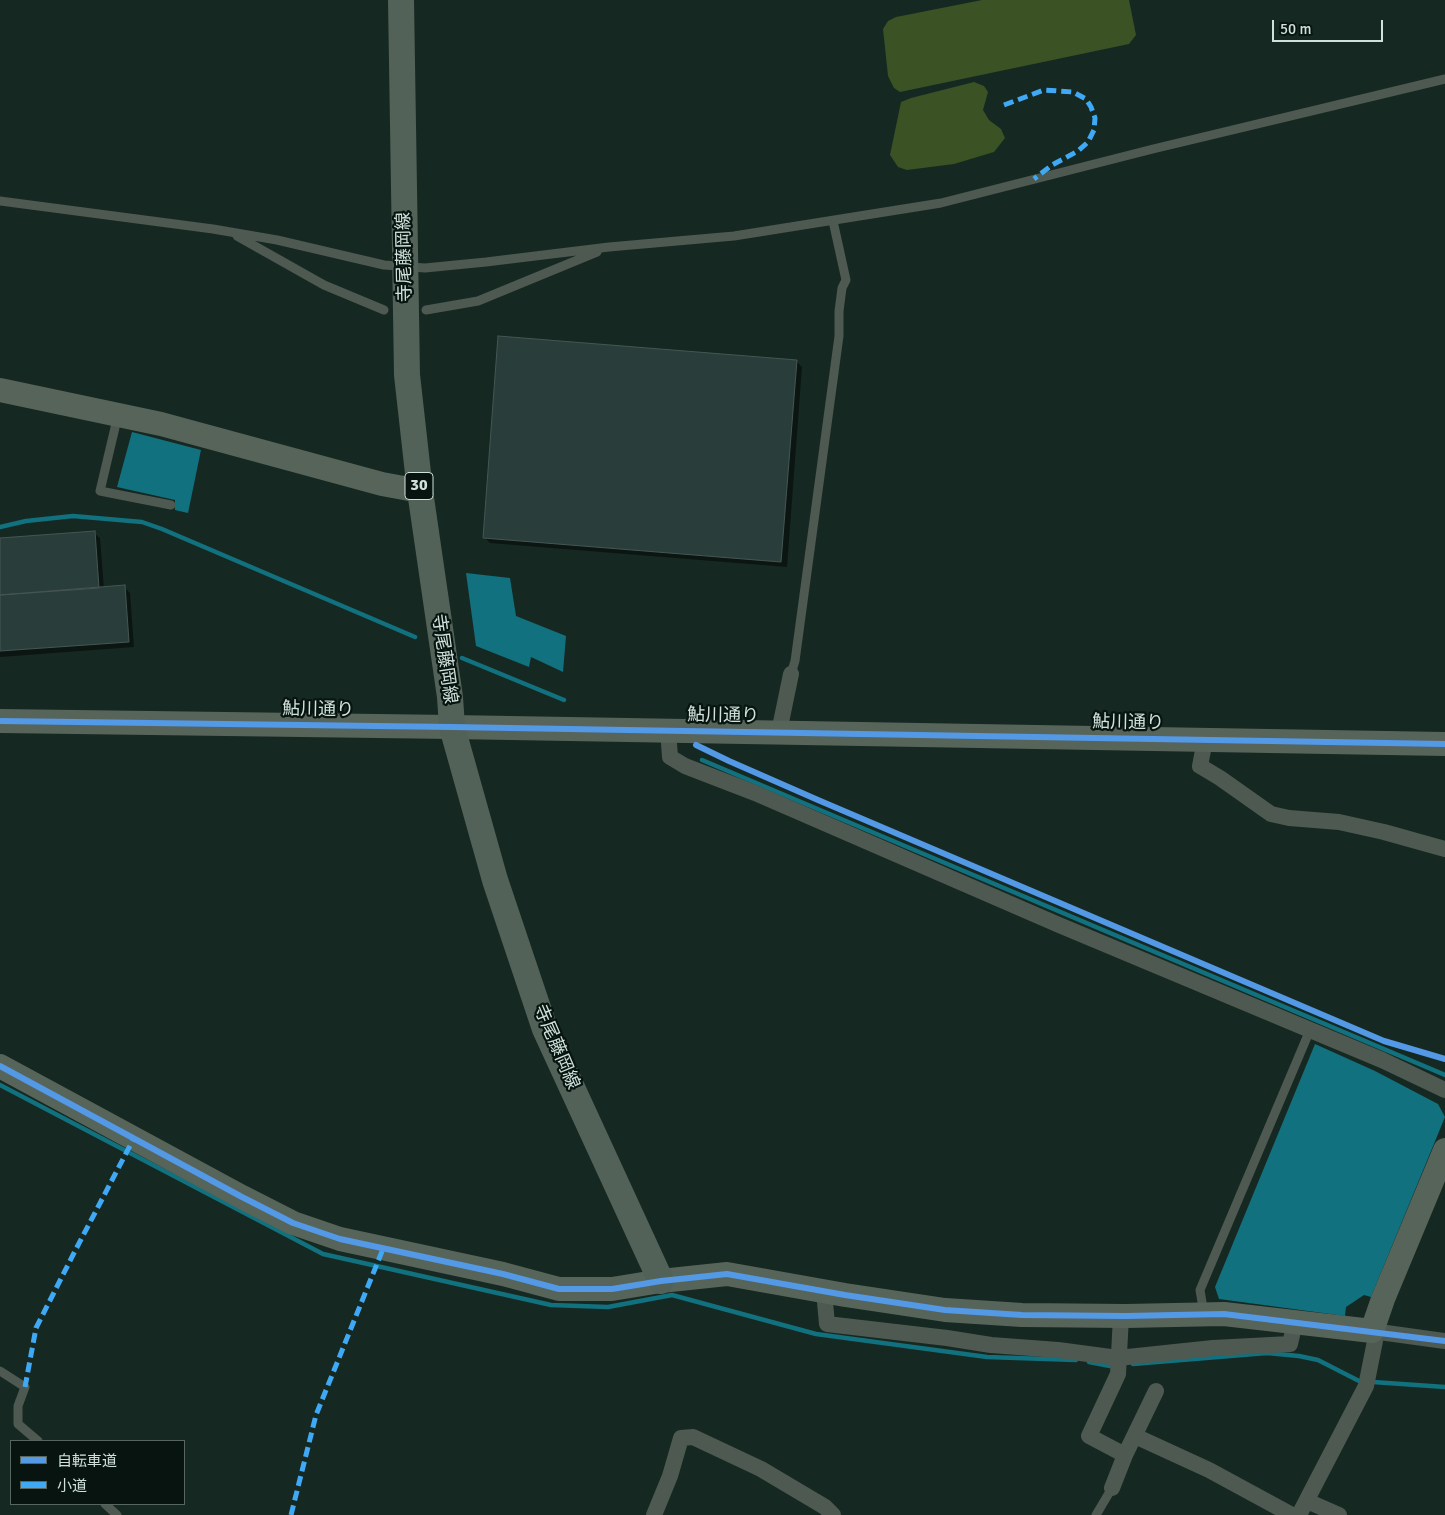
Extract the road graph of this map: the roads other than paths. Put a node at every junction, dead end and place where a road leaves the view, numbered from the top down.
1 (401, 0) edge
2 (1445, 79) edge
3 (0, 202) edge
4 (833, 220) junction
5 (212, 229) junction
6 (609, 247) junction
7 (405, 255) junction
8 (384, 310) dead end
9 (426, 310) dead end
10 (0, 390) edge
11 (118, 415) junction
12 (420, 491) junction
13 (170, 505) dead end
14 (791, 674) joint
15 (0, 721) edge
16 (452, 727) junction
17 (668, 730) junction
18 (779, 732) junction
19 (1205, 740) junction
20 (1445, 744) edge
21 (1445, 849) edge
22 (1310, 1030) junction
23 (0, 1066) edge
24 (1445, 1090) edge
25 (1445, 1150) edge
26 (661, 1280) junction
27 (824, 1291) junction
28 (1204, 1314) junction
29 (1121, 1316) junction
30 (1295, 1322) junction
31 (1372, 1331) junction
32 (1445, 1340) edge
33 (1118, 1358) junction
34 (0, 1371) edge
35 (1156, 1391) dead end
36 (1135, 1436) junction
37 (37, 1440) edge
38 (1125, 1455) junction
39 (1112, 1488) joint
40 (106, 1505) edge
41 (1303, 1508) edge
42 (117, 1515) edge
43 (654, 1515) edge
44 (833, 1515) edge
45 (1096, 1515) edge
46 (1292, 1515) edge
47 (1339, 1515) edge

1 - 7 main road, 寺尾藤岡線 / 30
2 - 4 lane
3 - 5 lane
4 - 6 lane
4 - 14 lane
5 - 7 lane
5 - 8 lane
6 - 7 lane
6 - 9 lane
7 - 12 main road, 寺尾藤岡線 / 30
10 - 11 street
11 - 12 street
11 - 13 lane
12 - 16 main road, 寺尾藤岡線 / 30
14 - 18 street
15 - 16 street, 鮎川通り
16 - 17 street, 鮎川通り
16 - 26 main road, 寺尾藤岡線
17 - 18 street, 鮎川通り
17 - 22 street
18 - 19 street, 鮎川通り
19 - 20 street, 鮎川通り
19 - 21 street
22 - 24 street
22 - 28 lane
23 - 26 street
25 - 31 street
26 - 27 street
27 - 29 street
27 - 33 street
28 - 29 street
28 - 30 street
29 - 33 street
30 - 31 street
30 - 33 street
31 - 32 street
31 - 41 street
33 - 38 street
34 - 37 lane
35 - 36 street
36 - 38 street
36 - 46 street
38 - 39 street
39 - 45 lane
40 - 42 lane
41 - 47 street
43 - 44 street

